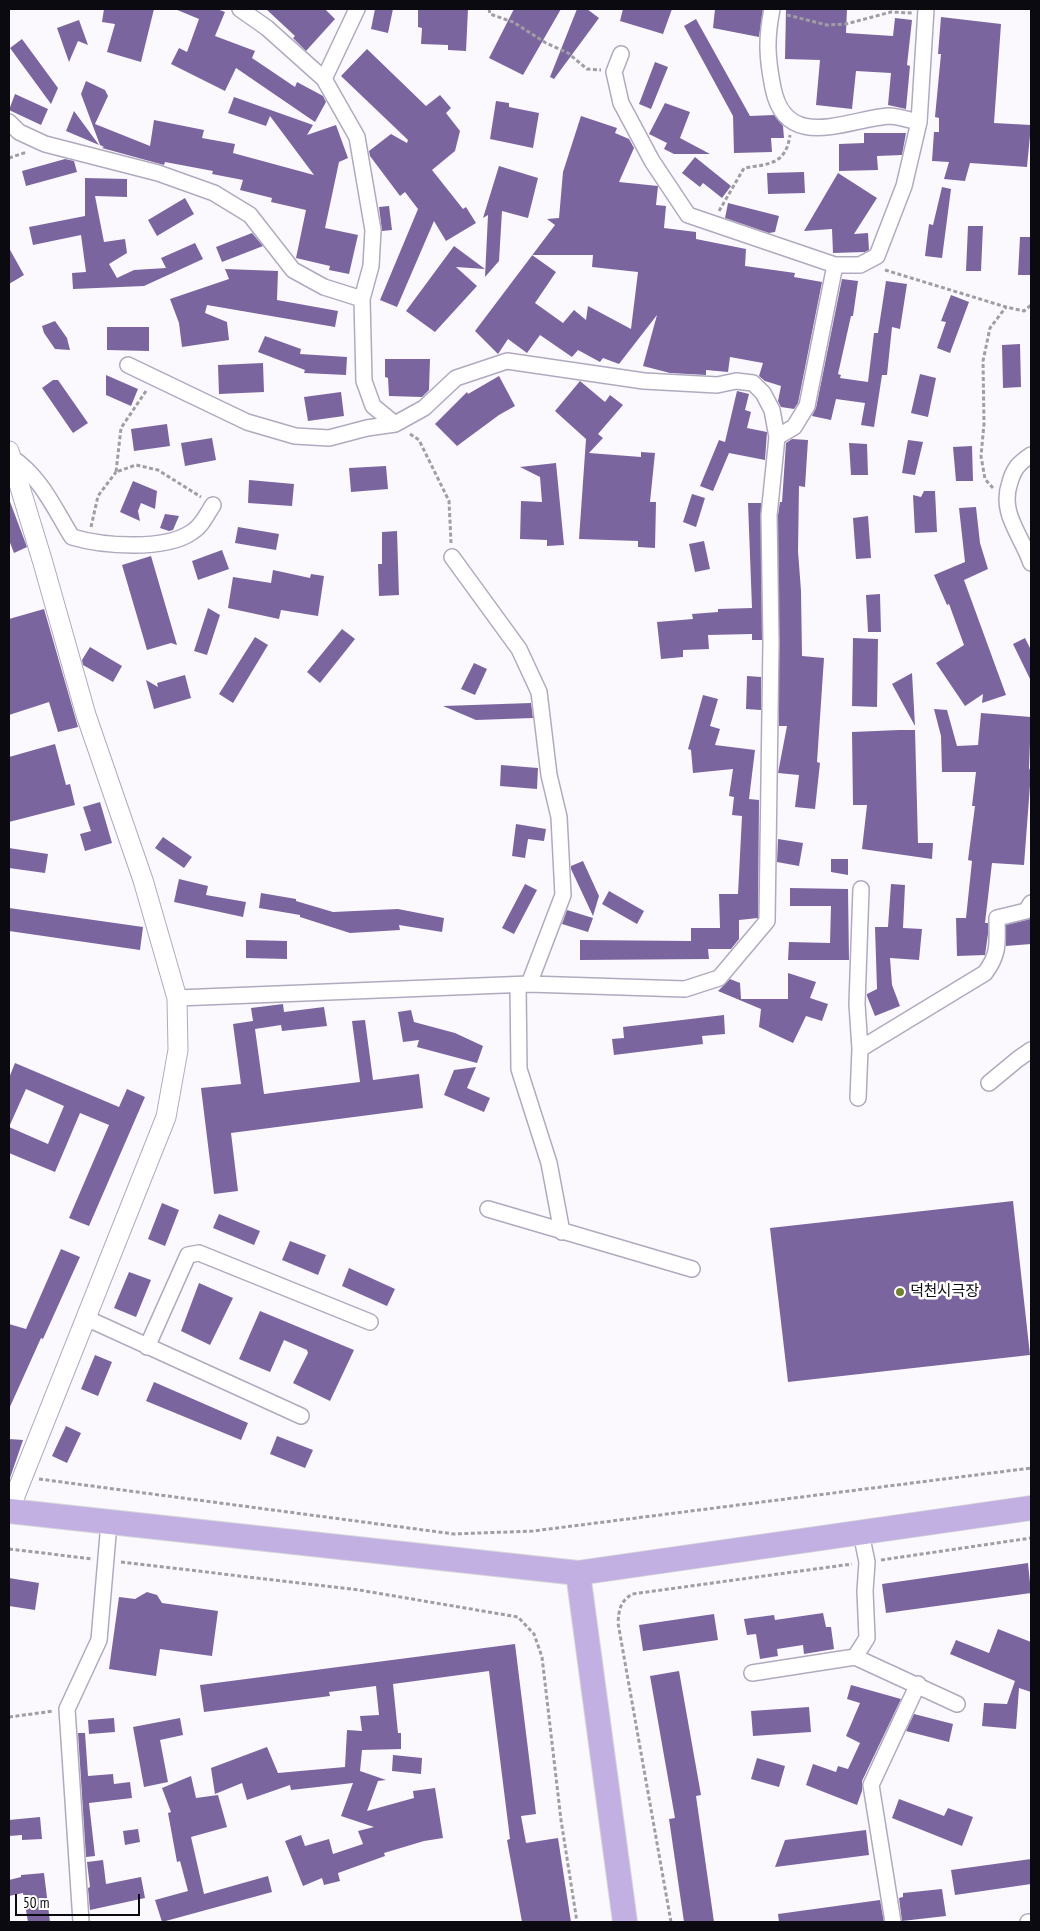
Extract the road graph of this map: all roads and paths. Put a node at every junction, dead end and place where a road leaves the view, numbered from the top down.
1 (240, 9) edge
2 (357, 9) edge
3 (489, 9) edge
4 (772, 12) edge
5 (926, 12) edge
6 (621, 54) dead end
7 (614, 72) junction
8 (324, 79) junction
9 (9, 122) edge
10 (918, 122) junction
11 (792, 123) junction
12 (711, 224) junction
13 (835, 265) junction
14 (860, 265) junction
15 (362, 300) junction
16 (1031, 305) edge
17 (1006, 307) junction
18 (128, 365) dead end
19 (155, 378) junction
20 (395, 424) junction
21 (777, 437) junction
22 (10, 454) edge
23 (1031, 455) edge
24 (116, 472) junction
25 (1006, 504) junction
26 (213, 505) joint
27 (87, 542) junction
28 (452, 558) joint
29 (1031, 562) edge
30 (861, 889) dead end
31 (1031, 903) edge
32 (524, 984) junction
33 (177, 998) junction
34 (860, 1049) junction
35 (1031, 1050) edge
36 (990, 1083) dead end
37 (858, 1098) dead end
38 (488, 1209) dead end
39 (562, 1232) junction
40 (692, 1269) dead end
41 (86, 1318) junction
42 (370, 1322) dead end
43 (147, 1347) junction
44 (301, 1416) dead end
45 (1031, 1468) edge
46 (22, 1477) junction
47 (1031, 1508) edge
48 (9, 1511) edge
49 (109, 1523) junction
50 (861, 1533) junction
51 (1031, 1538) edge
52 (9, 1549) edge
53 (106, 1560) junction
54 (867, 1562) junction
55 (578, 1573) junction
56 (854, 1657) junction
57 (752, 1672) dead end
58 (918, 1684) junction
59 (958, 1704) dead end
60 (67, 1709) junction
61 (9, 1717) edge
62 (81, 1922) edge
63 (577, 1922) edge
64 (625, 1922) edge
65 (671, 1922) edge
66 (893, 1922) edge

1 - 8 street
2 - 8 street
3 - 7 path
4 - 5 path
4 - 11 street
5 - 10 street
6 - 7 street
7 - 12 street
8 - 15 street
9 - 15 street
10 - 11 street
10 - 14 street
11 - 12 path
12 - 13 street
13 - 14 street
13 - 21 street
14 - 17 path
15 - 20 street
16 - 17 path
17 - 25 path
18 - 19 street
19 - 20 street
19 - 24 path
20 - 21 street
20 - 28 path
21 - 32 street
22 - 27 street
22 - 33 street
23 - 25 street
24 - 26 path
24 - 27 path
25 - 29 street
26 - 27 street
28 - 32 street
30 - 34 street
31 - 34 street
32 - 33 street
32 - 39 street
33 - 41 street
34 - 37 street
35 - 36 street
38 - 39 street
39 - 40 street
41 - 43 street
41 - 46 street
42 - 43 street
43 - 44 street
45 - 46 path
46 - 48 street
47 - 50 main road
48 - 49 main road
49 - 53 street
49 - 55 main road
50 - 54 street
50 - 55 main road
51 - 54 path
52 - 53 path
53 - 60 street
53 - 63 path
54 - 56 street
54 - 65 path
55 - 64 main road
56 - 57 street
56 - 58 street
58 - 59 street
58 - 66 street
60 - 61 path
60 - 62 street

